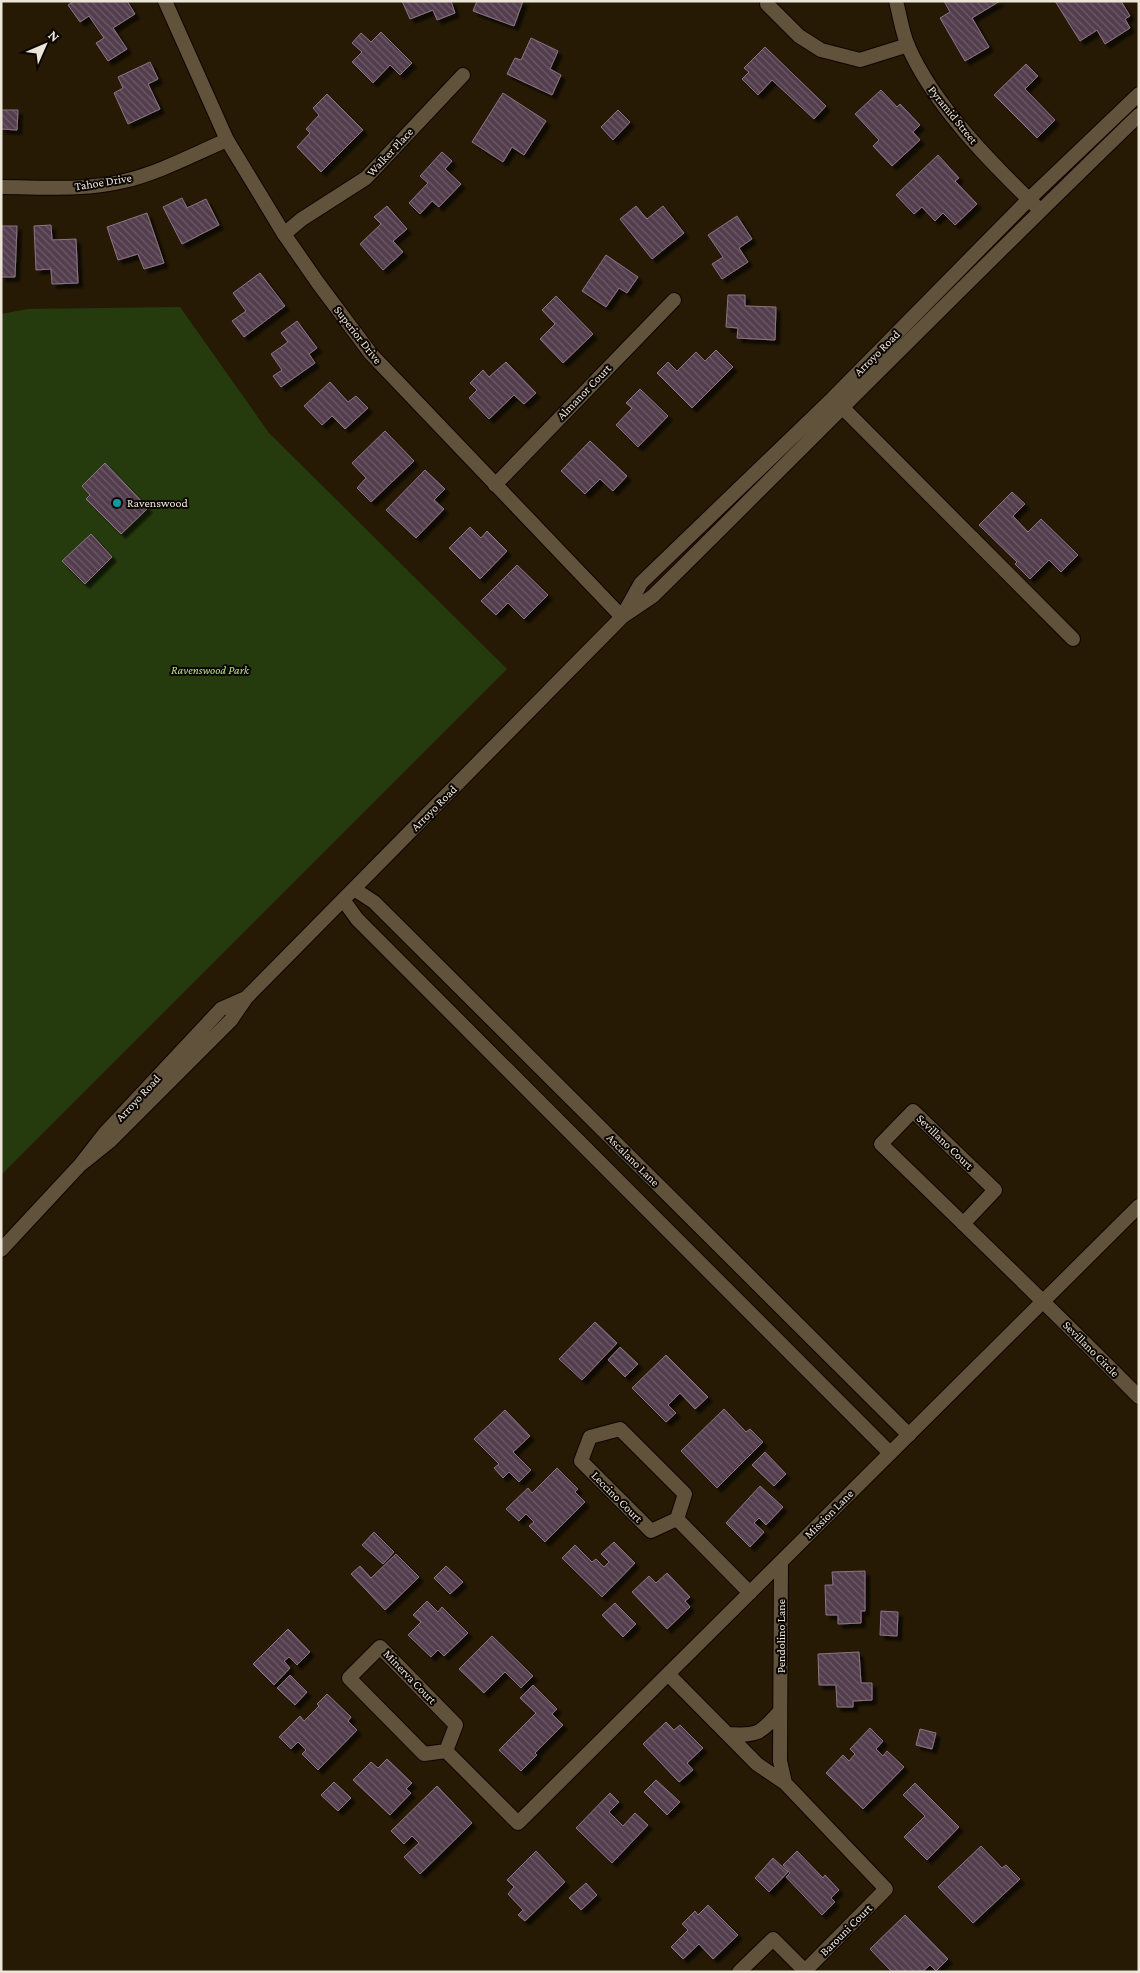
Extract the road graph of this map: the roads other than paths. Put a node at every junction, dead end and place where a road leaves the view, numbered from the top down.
1 (165, 1) edge
2 (896, 1) edge
3 (767, 4) dead end
4 (908, 45) junction
5 (463, 75) dead end
6 (1139, 94) edge
7 (1139, 114) edge
8 (227, 140) junction
9 (1, 187) edge
10 (1029, 199) junction
11 (1040, 210) junction
12 (284, 234) junction
13 (674, 300) dead end
14 (832, 398) junction
15 (843, 408) junction
16 (495, 485) junction
17 (622, 618) junction
18 (1074, 639) dead end
19 (354, 889) junction
20 (344, 900) junction
21 (1139, 1206) edge
22 (963, 1224) junction
23 (1, 1250) edge
24 (1044, 1300) junction
25 (1139, 1397) edge
26 (909, 1435) junction
27 (890, 1453) junction
28 (677, 1519) junction
29 (781, 1562) junction
30 (750, 1593) junction
31 (668, 1674) junction
32 (780, 1711) junction
33 (728, 1734) junction
34 (446, 1751) junction
35 (785, 1784) junction
36 (739, 1972) edge
37 (805, 1972) edge

1 - 8 street, Superior Drive
2 - 4 street, Pyramid Street
3 - 4 street
4 - 10 street, Pyramid Street
5 - 12 street, Walker Place
6 - 10 street, Arroyo Road
7 - 11 street, Arroyo Road
8 - 9 street, Tahoe Drive
8 - 12 street, Superior Drive
10 - 11 street, Pyramid Street
10 - 14 street, Arroyo Road
11 - 15 street, Arroyo Road
12 - 16 street, Superior Drive
13 - 16 street, Almanor Court
14 - 15 street
14 - 17 street, Arroyo Road
15 - 17 street, Arroyo Road
15 - 18 street
16 - 17 street, Superior Drive
17 - 19 street, Arroyo Road
19 - 20 street, Arroyo Road
19 - 26 street, Ascalano Lane
20 - 23 street, Arroyo Road
20 - 27 street, Ascalano Lane
21 - 24 street, Mission Lane
22 - 22 street, Sevillano Court
22 - 24 street, Sevillano Court
24 - 25 street, Sevillano Circle
24 - 26 street, Mission Lane
26 - 27 street, Mission Lane
27 - 29 street, Mission Lane
28 - 28 street, Leccino Court
28 - 30 street
29 - 30 street, Mission Lane
29 - 32 street, Pendolino Lane
30 - 31 street, Mission Lane
31 - 33 street
31 - 34 street, Mission Lane
32 - 33 street
32 - 35 street, Pendolino Lane
33 - 35 street
34 - 34 street, Minerva Court
35 - 37 street, Barouni Court
36 - 37 street, Barouni Court

